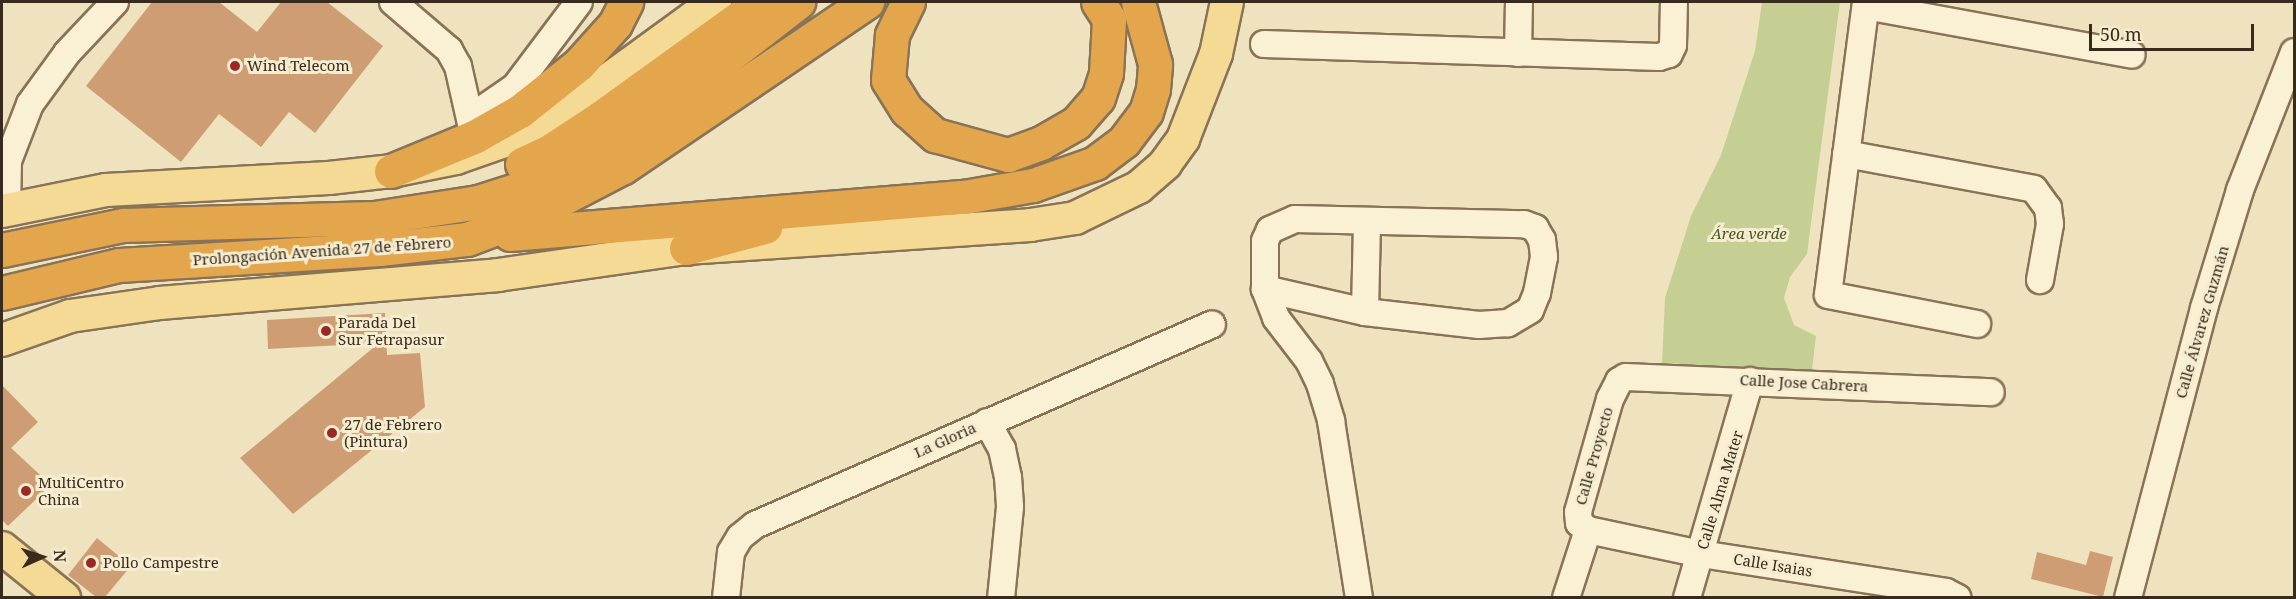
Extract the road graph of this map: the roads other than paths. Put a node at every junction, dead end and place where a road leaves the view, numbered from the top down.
1 (115, 2) edge
2 (393, 2) edge
3 (579, 2) edge
4 (626, 2) edge
5 (715, 2) edge
6 (761, 2) edge
7 (798, 2) edge
8 (867, 2) edge
9 (908, 2) edge
10 (1098, 2) edge
11 (1138, 2) edge
12 (1227, 2) edge
13 (1519, 2) edge
14 (1674, 2) edge
15 (1866, 4) edge
16 (1264, 45) dead end
17 (2295, 52) edge
18 (1518, 53) junction
19 (2132, 55) dead end
20 (472, 127) junction
21 (1846, 154) junction
22 (391, 171) junction
23 (847, 206) junction
24 (4, 210) edge
25 (260, 221) junction
26 (1367, 221) junction
27 (467, 239) junction
28 (686, 248) junction
29 (2, 250) edge
30 (2040, 280) dead end
31 (1265, 290) junction
32 (2, 293) edge
33 (1365, 312) junction
34 (1212, 324) dead end
35 (1977, 324) dead end
36 (2, 340) edge
37 (1619, 381) joint
38 (1750, 381) junction
39 (1991, 392) dead end
40 (987, 422) junction
41 (1588, 531) junction
42 (2, 548) edge
43 (1701, 554) junction
44 (64, 597) edge
45 (726, 597) edge
46 (1001, 597) edge
47 (1359, 597) edge
48 (1566, 597) edge
49 (1687, 597) edge
50 (1959, 597) edge
51 (2128, 597) edge

1 - 24 street
2 - 20 street
3 - 20 street
4 - 20 highway
5 - 22 main road
6 - 25 highway
7 - 25 highway, Prolongación Avenida 27 de Febrero
8 - 27 highway, Prolongación Avenida 27 de Febrero
9 - 10 highway
11 - 23 highway
12 - 28 main road
13 - 18 street
14 - 18 street
15 - 19 street
15 - 21 street
16 - 18 street
17 - 51 street, Calle Álvarez Guzmán
20 - 22 highway
21 - 30 street
21 - 35 street
22 - 24 main road
23 - 27 highway
23 - 28 highway
25 - 29 highway, Prolongación Avenida 27 de Febrero
26 - 31 street
26 - 33 street
26 - 33 street
27 - 32 highway, Prolongación Avenida 27 de Febrero
28 - 36 main road
31 - 33 street
31 - 47 street
34 - 40 street, La Gloria
37 - 38 street, Calle Jose Cabrera
37 - 41 street, Calle Proyecto
38 - 39 street, Calle Jose Cabrera
38 - 43 street, Calle Alma Mater
40 - 45 street, La Gloria
40 - 46 street
41 - 43 street, Calle Isaias
41 - 48 street
42 - 44 main road
43 - 49 street, Calle Alma Mater
43 - 50 street, Calle Isaias

